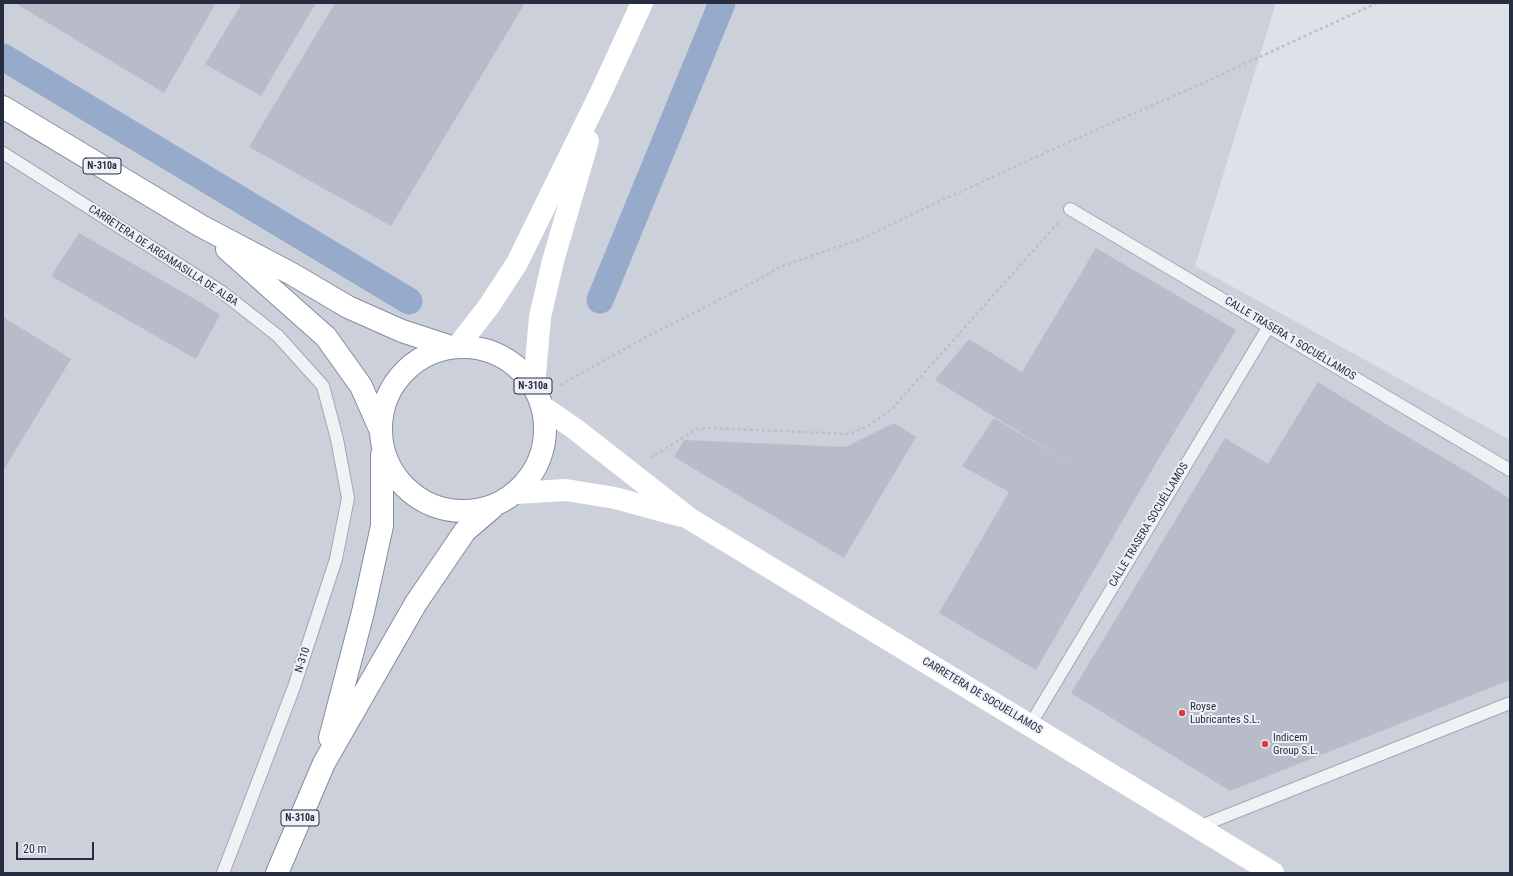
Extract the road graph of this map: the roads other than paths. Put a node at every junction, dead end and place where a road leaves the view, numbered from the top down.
1 (642, 3) edge
2 (602, 90) junction
3 (3, 107) edge
4 (3, 153) edge
5 (1070, 209) road end
6 (201, 226) junction
7 (1268, 326) junction
8 (455, 346) junction
9 (538, 396) junction
10 (381, 438) junction
11 (337, 439) joint
12 (1510, 470) edge
13 (516, 493) junction
14 (495, 506) junction
15 (690, 519) junction
16 (1510, 704) edge
17 (1030, 725) junction
18 (324, 763) junction
19 (1198, 827) junction
20 (223, 873) edge
21 (277, 873) edge
22 (1273, 873) edge

1 - 2 main road
2 - 8 main road
2 - 9 main road
3 - 6 main road, N-310a
4 - 11 lane, CARRETERA DE ARGAMASILLA DE ALBA
5 - 7 lane, CALLE TRASERA 1 SOCUÉLLAMOS
6 - 8 main road, N-310a
6 - 10 main road, N-310a
7 - 12 lane, CALLE TRASERA 1 SOCUÉLLAMOS
7 - 17 lane, CALLE TRASERA SOCUÉLLAMOS
8 - 9 main road, N-310a
8 - 10 main road, N-310a
9 - 13 main road, N-310a
9 - 15 main road
10 - 14 main road, N-310a
10 - 18 main road, N-310a
11 - 20 lane, N-310
13 - 14 main road, N-310a
13 - 15 main road
14 - 18 main road, N-310a
15 - 17 main road, CARRETERA DE SOCUELLAMOS
16 - 19 lane
17 - 19 main road, CARRETERA DE SOCUELLAMOS
18 - 21 main road, N-310a
19 - 22 main road, CARRETERA DE SOCUELLAMOS

